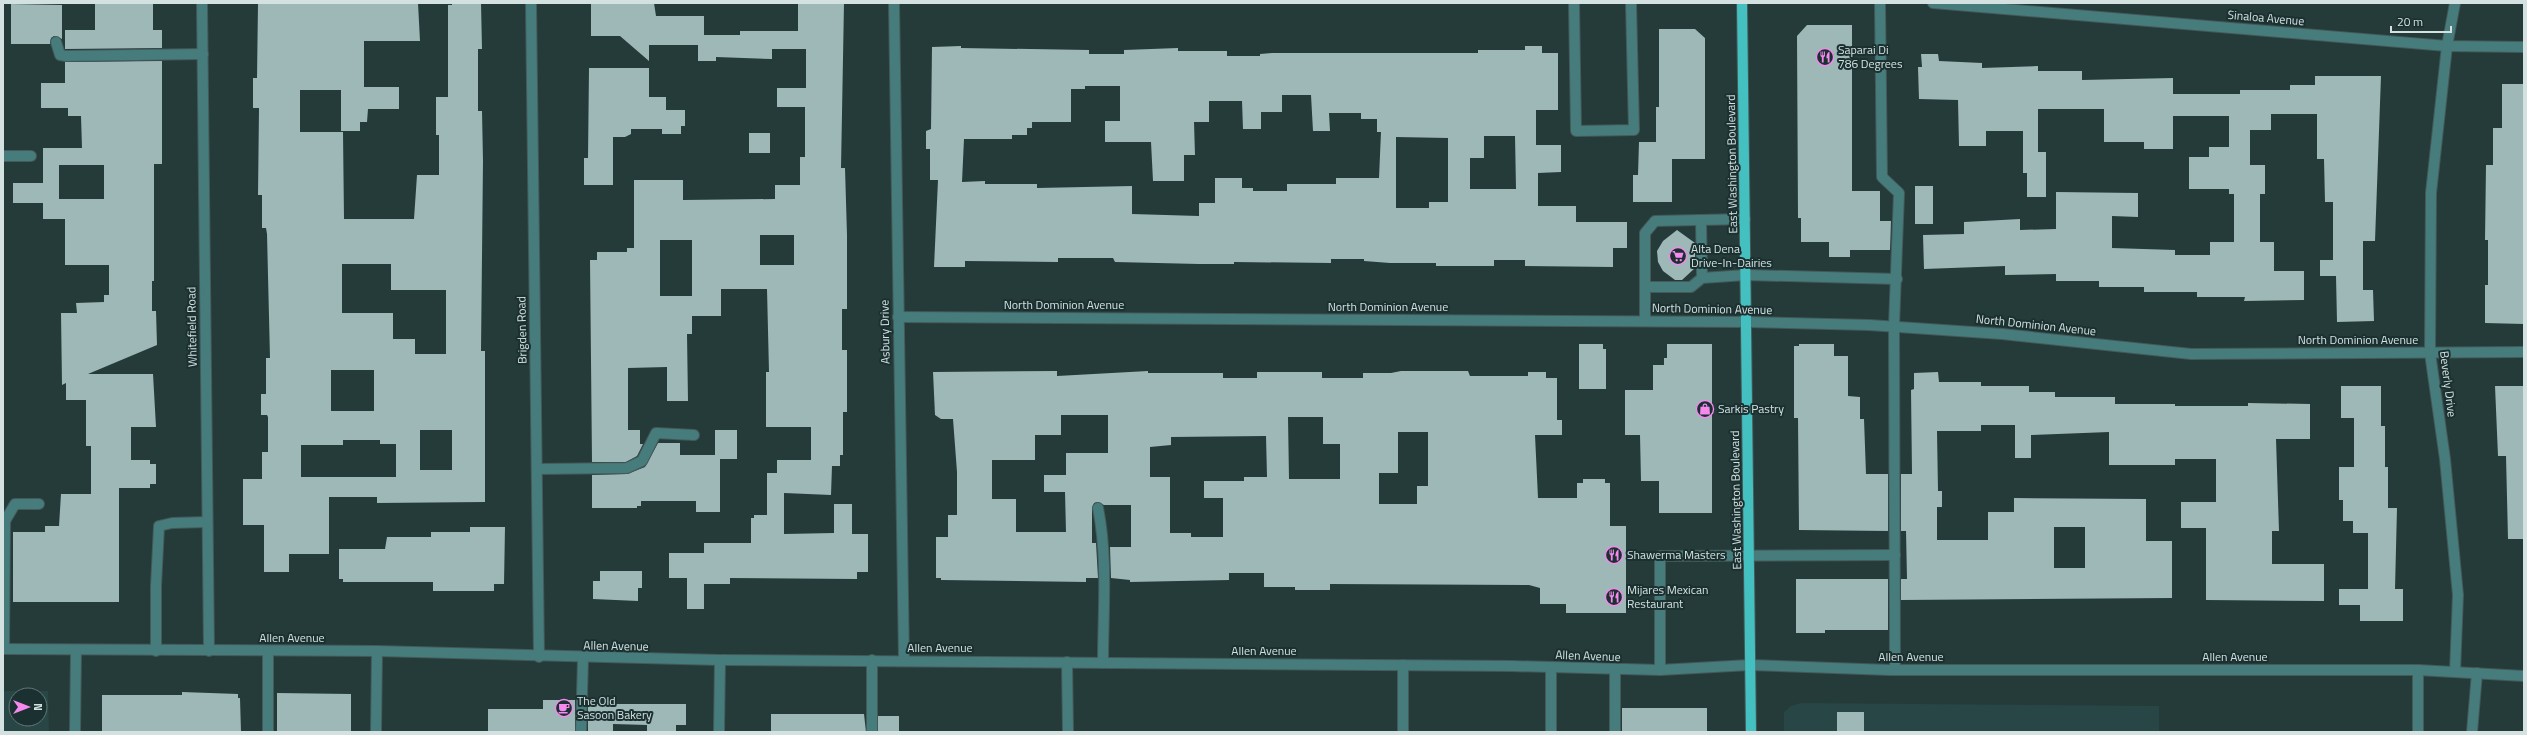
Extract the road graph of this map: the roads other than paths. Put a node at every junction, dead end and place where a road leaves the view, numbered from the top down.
1 (202, 3) edge
2 (531, 3) edge
3 (894, 3) edge
4 (1574, 3) edge
5 (1631, 3) edge
6 (1742, 3) edge
7 (1880, 3) edge
8 (1933, 3) edge
9 (2454, 3) edge
10 (56, 42) dead end
11 (2447, 46) junction
12 (2524, 47) edge
13 (203, 54) junction
14 (3, 156) edge
15 (31, 156) dead end
16 (1745, 219) junction
17 (1701, 220) junction
18 (1746, 275) junction
19 (1702, 278) junction
20 (1897, 279) junction
21 (1645, 287) junction
22 (898, 317) junction
23 (1645, 321) junction
24 (1747, 322) junction
25 (1894, 326) junction
26 (2524, 352) edge
27 (2430, 353) junction
28 (694, 434) dead end
29 (536, 469) junction
30 (39, 504) dead end
31 (1098, 508) dead end
32 (207, 522) junction
33 (1895, 555) junction
34 (1750, 557) junction
35 (4, 649) edge
36 (76, 650) junction
37 (156, 651) junction
38 (209, 651) junction
39 (268, 651) junction
40 (377, 651) junction
41 (539, 657) junction
42 (583, 658) junction
43 (720, 660) junction
44 (872, 660) junction
45 (904, 661) junction
46 (1067, 662) junction
47 (1103, 663) junction
48 (1403, 665) junction
49 (1750, 665) junction
50 (1551, 667) junction
51 (1615, 670) junction
52 (1660, 670) junction
53 (1895, 670) junction
54 (2418, 670) junction
55 (2455, 672) junction
56 (2477, 673) junction
57 (2524, 676) edge
58 (75, 732) edge
59 (268, 732) edge
60 (376, 732) edge
61 (581, 732) edge
62 (719, 732) edge
63 (872, 732) edge
64 (1068, 732) edge
65 (1402, 732) edge
66 (1551, 732) edge
67 (1615, 732) edge
68 (1751, 732) edge
69 (2418, 732) edge
70 (2472, 732) edge

1 - 13 street, Whitefield Road
2 - 29 street, Brigden Road
3 - 22 street, Asbury Drive
4 - 5 street
6 - 16 main road, East Washington Boulevard
7 - 20 street
8 - 11 street, Sinaloa Avenue
9 - 11 street, Beverly Drive
10 - 13 street
11 - 12 street, Sinaloa Avenue
11 - 27 street, Beverly Drive
13 - 32 street, Whitefield Road
14 - 15 street
16 - 17 street
16 - 18 main road, East Washington Boulevard
17 - 19 street
17 - 21 street
18 - 19 street
18 - 20 street
18 - 24 main road, East Washington Boulevard
19 - 21 street
20 - 25 street
21 - 23 street
22 - 23 street, North Dominion Avenue
22 - 45 street, Asbury Drive
23 - 24 street, North Dominion Avenue
24 - 25 street, North Dominion Avenue
24 - 34 main road, East Washington Boulevard
25 - 27 street, North Dominion Avenue
25 - 33 street
26 - 27 street, North Dominion Avenue
27 - 55 street, Beverly Drive
28 - 29 street
29 - 41 street, Brigden Road
30 - 35 street
31 - 47 street
32 - 37 street
32 - 38 street, Whitefield Road
33 - 34 street
33 - 53 street
34 - 49 main road, East Washington Boulevard
34 - 52 street
35 - 36 street, Allen Avenue
36 - 37 street, Allen Avenue
36 - 58 street
37 - 38 street, Allen Avenue
38 - 39 street, Allen Avenue
39 - 40 street, Allen Avenue
39 - 59 street
40 - 41 street, Allen Avenue
40 - 60 street
41 - 42 street, Allen Avenue
42 - 43 street, Allen Avenue
42 - 61 street
43 - 44 street, Allen Avenue
43 - 62 street
44 - 45 street, Allen Avenue
44 - 63 street
45 - 46 street, Allen Avenue
46 - 47 street, Allen Avenue
46 - 64 street
47 - 48 street, Allen Avenue
48 - 50 street, Allen Avenue
48 - 65 street
49 - 52 street, Allen Avenue
49 - 53 street, Allen Avenue
49 - 68 main road, East Washington Boulevard
50 - 51 street, Allen Avenue
50 - 66 street
51 - 52 street, Allen Avenue
51 - 67 street
53 - 54 street, Allen Avenue
54 - 55 street, Allen Avenue
54 - 69 street
55 - 56 street, Allen Avenue
56 - 57 street, Allen Avenue
56 - 70 street

